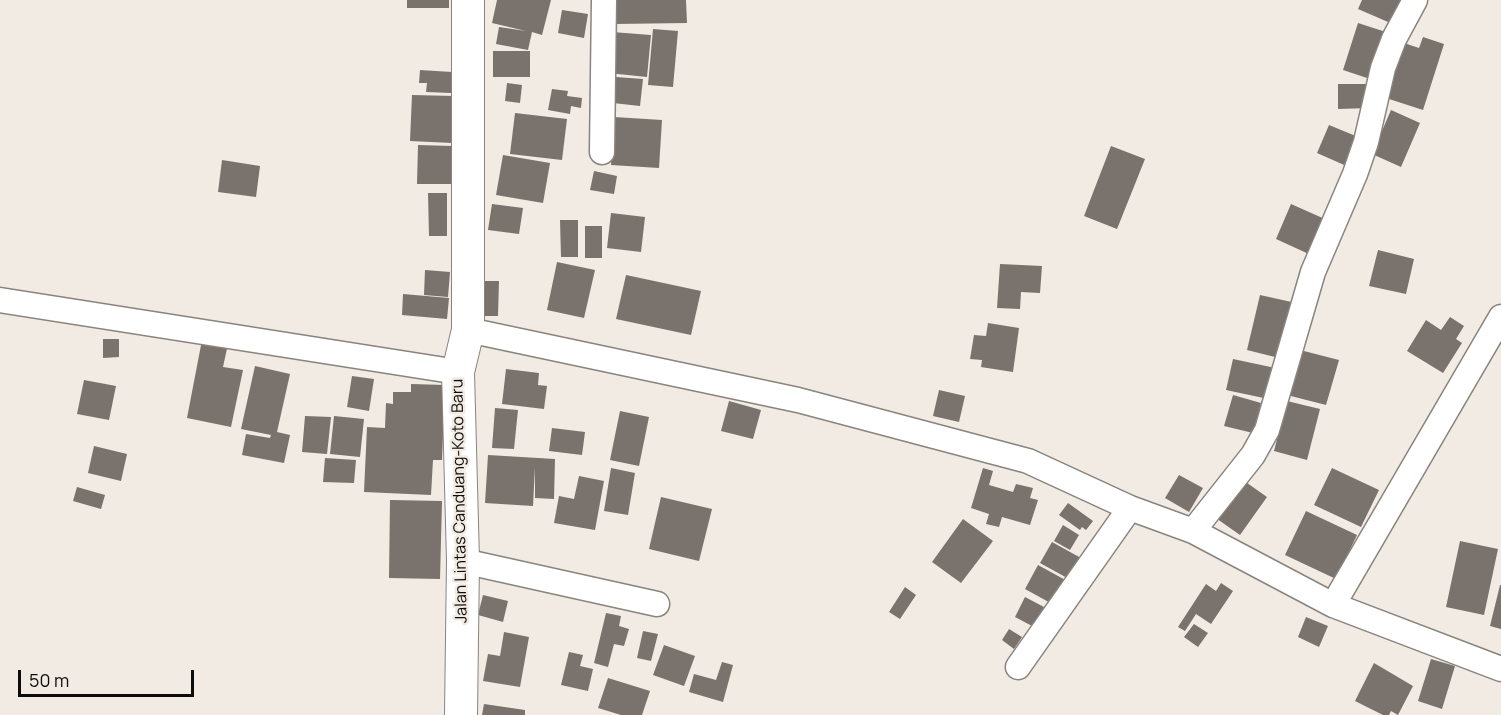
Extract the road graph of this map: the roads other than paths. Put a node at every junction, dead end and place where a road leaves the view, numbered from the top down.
1 (468, 0) edge
2 (604, 0) edge
3 (1415, 0) edge
4 (602, 152) dead end
5 (0, 300) edge
6 (1501, 317) edge
7 (468, 330) junction
8 (458, 372) junction
9 (1130, 508) junction
10 (1193, 531) junction
11 (464, 561) junction
12 (657, 604) dead end
13 (1333, 604) junction
14 (1018, 667) dead end
15 (1501, 669) edge
16 (461, 715) edge

1 - 7 main road, Jalan Lintas Canduang-Koto Baru
2 - 4 street
3 - 10 street
5 - 8 street
6 - 13 street
7 - 8 main road, Jalan Lintas Canduang-Koto Baru
7 - 9 street
8 - 11 main road, Jalan Lintas Canduang-Koto Baru
9 - 10 street
9 - 14 street
10 - 13 street
11 - 12 street
11 - 16 main road, Jalan Lintas Canduang-Koto Baru
13 - 15 street

